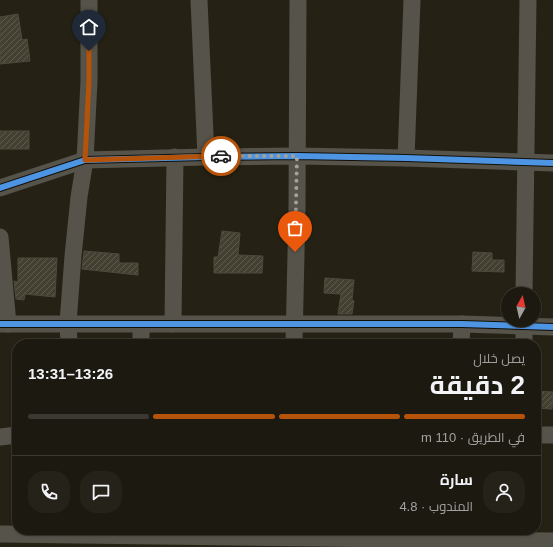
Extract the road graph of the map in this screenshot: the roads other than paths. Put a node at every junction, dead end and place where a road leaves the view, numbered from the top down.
1 (89, 0) edge
2 (199, 0) edge
3 (298, 0) edge
4 (412, 0) edge
5 (528, 0) edge
6 (297, 156) junction
7 (175, 157) junction
8 (206, 157) junction
9 (406, 158) junction
10 (85, 160) junction
11 (526, 162) junction
12 (553, 163) edge
13 (0, 188) edge
14 (0, 237) edge
15 (524, 287) edge
16 (68, 323) junction
17 (501, 323) edge
18 (4, 324) edge
19 (172, 324) junction
20 (294, 324) junction
21 (462, 324) junction
22 (141, 325) junction
23 (541, 325) edge
24 (524, 327) edge
25 (553, 327) edge
26 (69, 339) edge
27 (141, 339) edge
28 (294, 339) edge
29 (461, 339) edge
30 (524, 339) edge
31 (541, 435) edge
32 (553, 435) edge
33 (12, 436) edge
34 (0, 437) edge
35 (0, 534) edge
36 (12, 535) edge
37 (22, 535) edge
38 (374, 535) edge
39 (425, 535) edge
40 (66, 537) edge
41 (294, 538) edge
42 (523, 539) edge
43 (553, 541) edge

1 - 10 street
2 - 8 street
3 - 6 street
4 - 9 street
5 - 11 street
6 - 8 street
6 - 9 street
6 - 20 street
7 - 8 street
7 - 10 street
7 - 19 street
9 - 11 street
10 - 13 street
10 - 16 street
11 - 12 street
11 - 15 street
14 - 18 street
16 - 18 street
16 - 22 street
16 - 26 street
17 - 21 street
19 - 20 street
19 - 22 street
20 - 21 street
20 - 28 street
21 - 29 street
22 - 27 street
23 - 25 street
24 - 30 street
31 - 32 street
33 - 34 street
35 - 36 street
37 - 40 street
38 - 41 street
39 - 42 street
40 - 41 street
42 - 43 street

